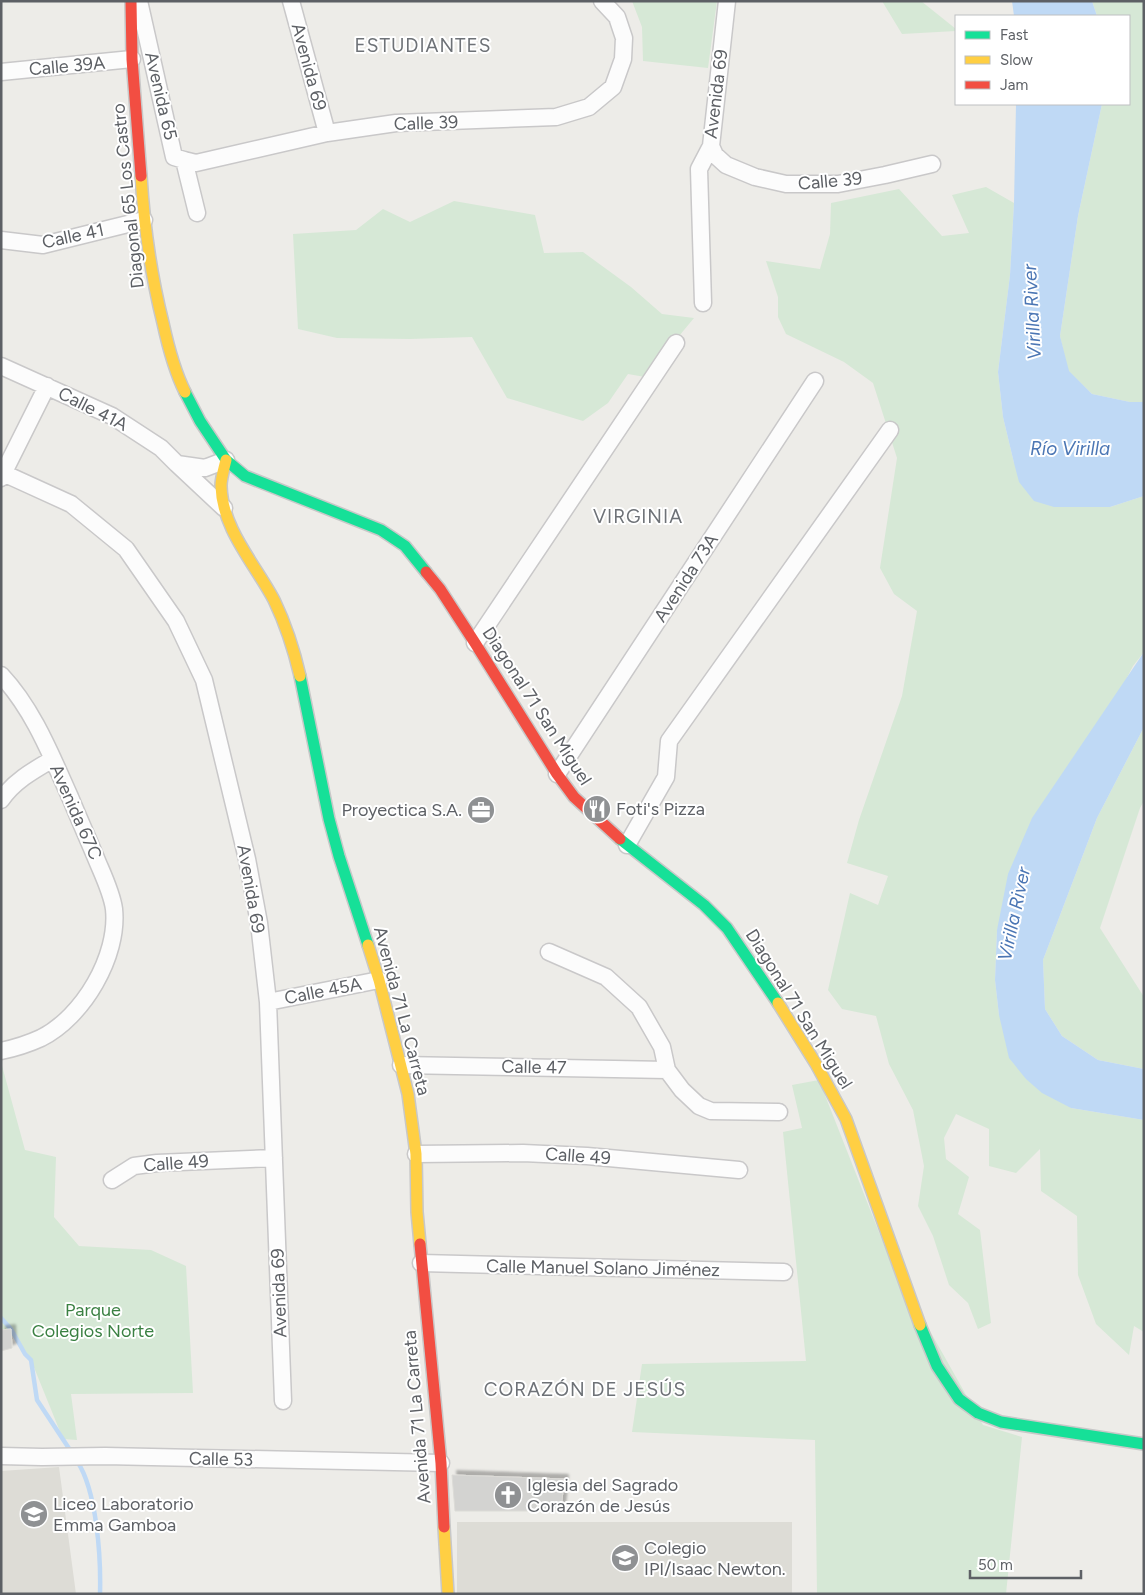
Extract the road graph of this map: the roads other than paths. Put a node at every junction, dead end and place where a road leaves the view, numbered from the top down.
1 (131, 1) edge
2 (139, 1) edge
3 (291, 1) edge
4 (602, 1) edge
5 (727, 1) edge
6 (132, 59) junction
7 (1, 72) edge
8 (327, 133) junction
9 (711, 146) junction
10 (184, 160) junction
11 (932, 164) dead end
12 (197, 213) dead end
13 (144, 220) junction
14 (1, 240) edge
15 (703, 303) dead end
16 (676, 343) dead end
17 (1, 366) edge
18 (816, 381) dead end
19 (47, 386) junction
20 (890, 430) dead end
21 (226, 460) junction
22 (176, 464) junction
23 (2, 475) edge
24 (224, 508) junction
25 (475, 643) junction
26 (1, 675) edge
27 (53, 759) junction
28 (556, 774) junction
29 (1, 800) edge
30 (627, 845) junction
31 (549, 952) dead end
32 (379, 980) junction
33 (268, 1002) junction
34 (1, 1051) edge
35 (401, 1065) junction
36 (667, 1070) junction
37 (779, 1112) dead end
38 (416, 1154) junction
39 (274, 1158) junction
40 (740, 1170) dead end
41 (112, 1180) dead end
42 (422, 1263) junction
43 (784, 1272) dead end
44 (284, 1401) dead end
45 (1144, 1444) edge
46 (1, 1456) edge
47 (440, 1463) junction
48 (448, 1594) edge

1 - 6 main road, Diagonal 65 Los Castro
2 - 10 street, Avenida 65
3 - 8 street, Avenida 69
4 - 8 street, Calle 39
5 - 9 street, Avenida 69
6 - 7 street, Calle 39A
6 - 13 main road, Diagonal 65 Los Castro
8 - 10 street, Calle 39
9 - 11 street, Calle 39
9 - 15 street, Avenida 69
10 - 12 street, Avenida 65
13 - 14 street, Calle 41
13 - 21 main road, Diagonal 65 Los Castro
16 - 25 street
17 - 19 street, Calle 41A
18 - 28 street, Avenida 73A
19 - 22 street, Calle 41A
19 - 23 street
20 - 30 street
21 - 22 street
21 - 24 main road, Avenida 71 La Carreta
21 - 25 main road, Diagonal 71 San Miguel
22 - 24 street, Calle 41A
23 - 33 street, Avenida 69
24 - 32 main road, Avenida 71 La Carreta
25 - 28 main road, Diagonal 71 San Miguel
26 - 27 street, Avenida 67C
27 - 29 street
27 - 34 street, Avenida 67C
28 - 30 main road, Diagonal 71 San Miguel
30 - 45 main road, Diagonal 71 San Miguel
31 - 36 street
32 - 33 street, Calle 45A
32 - 35 main road, Avenida 71 La Carreta
33 - 39 street, Avenida 69
35 - 36 street, Calle 47
35 - 38 main road, Avenida 71 La Carreta
36 - 37 street
38 - 40 street, Calle 49
38 - 42 main road, Avenida 71 La Carreta
39 - 41 street, Calle 49
39 - 44 street, Avenida 69
42 - 43 street, Calle Manuel Solano Jiménez
42 - 47 main road, Avenida 71 La Carreta
46 - 47 street, Calle 53
47 - 48 main road, Avenida 71 La Carreta

